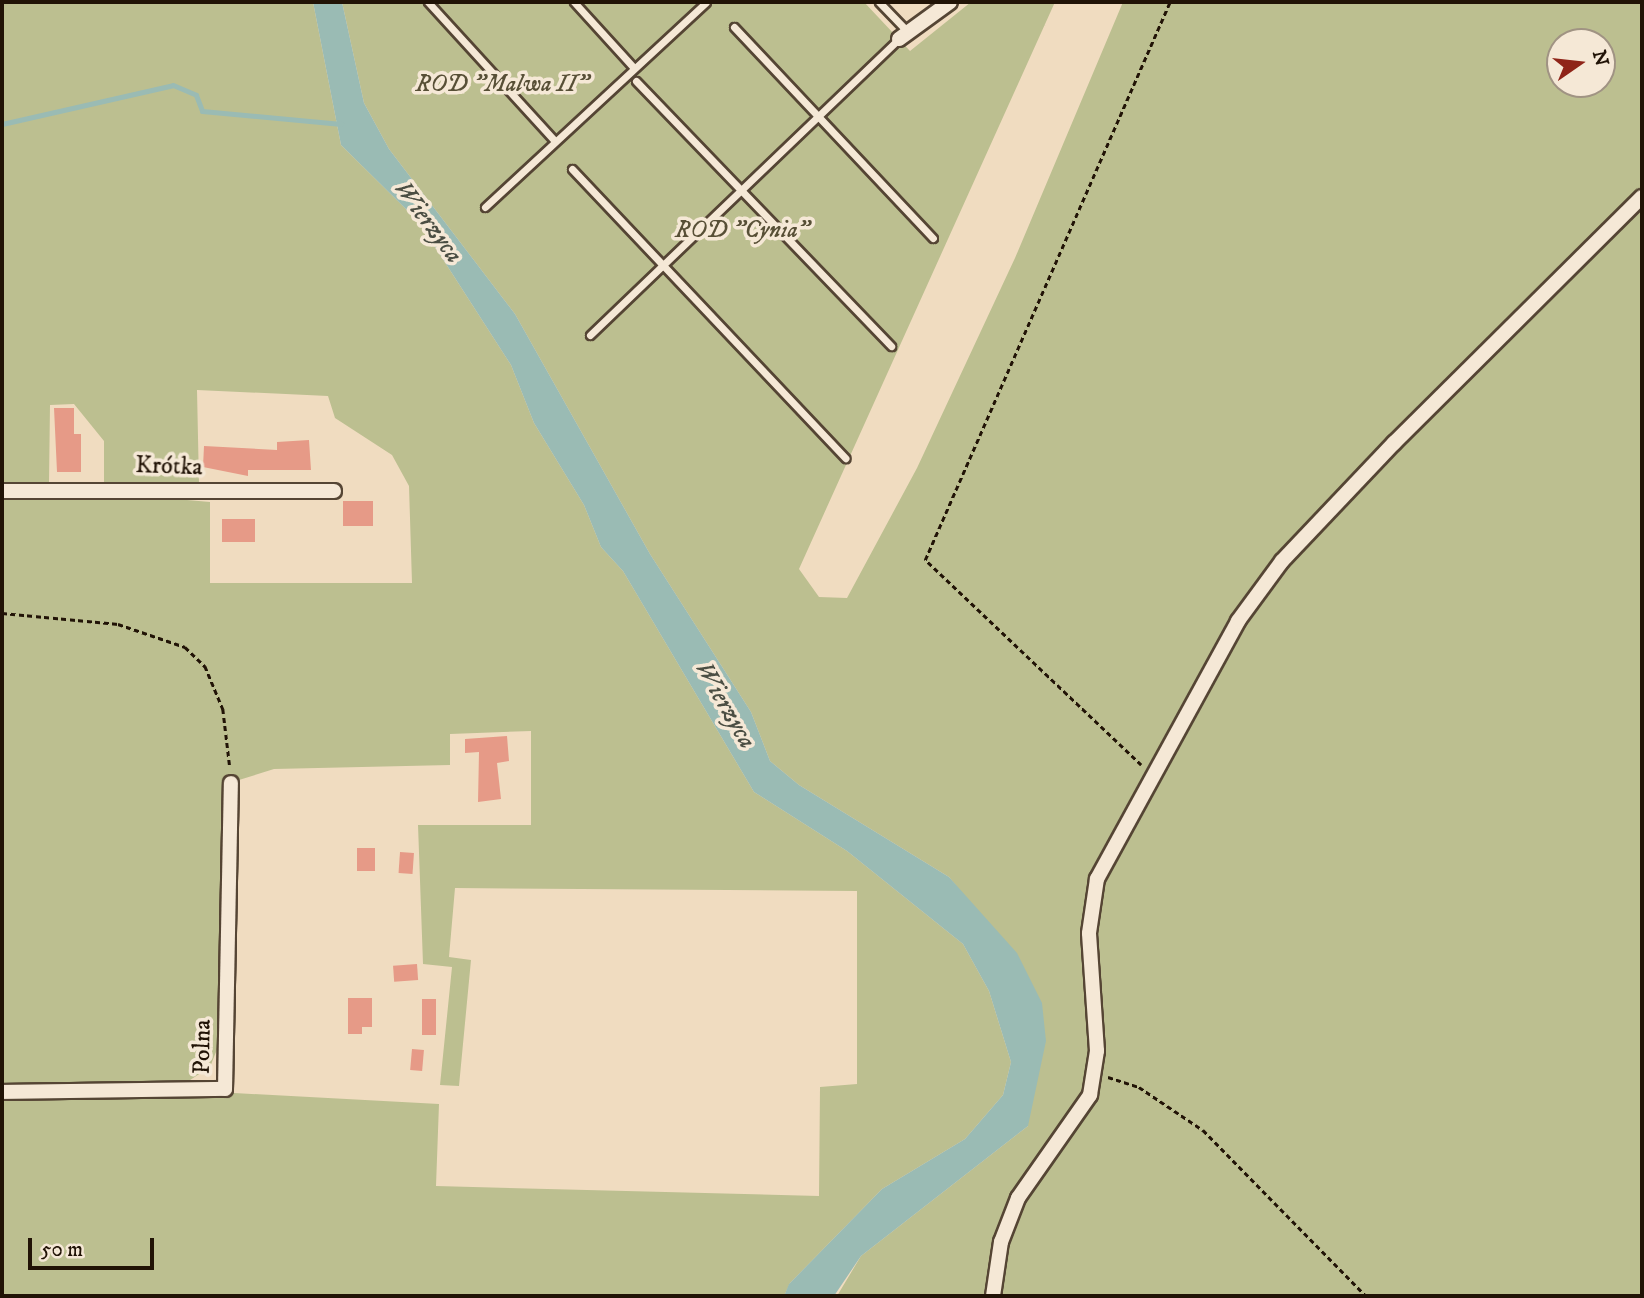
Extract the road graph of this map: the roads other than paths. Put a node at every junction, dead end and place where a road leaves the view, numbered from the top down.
1 (428, 2) edge
2 (574, 2) edge
3 (706, 2) edge
4 (879, 2) edge
5 (950, 2) edge
6 (734, 27) dead end
7 (903, 35) junction
8 (634, 68) junction
9 (636, 81) dead end
10 (821, 119) junction
11 (555, 141) junction
12 (572, 169) dead end
13 (742, 193) junction
14 (1642, 197) edge
15 (485, 206) dead end
16 (933, 238) dead end
17 (665, 266) junction
18 (590, 335) dead end
19 (891, 346) dead end
20 (845, 458) dead end
21 (2, 491) edge
22 (334, 491) dead end
23 (231, 783) road end
24 (2, 1092) edge
25 (993, 1296) edge

1 - 11 lane
2 - 8 lane
3 - 8 lane
4 - 7 lane
5 - 7 street
6 - 10 lane
7 - 10 lane
8 - 11 lane
9 - 13 lane
10 - 13 lane
10 - 16 lane
11 - 15 lane
12 - 17 lane
13 - 17 lane
13 - 19 lane
14 - 25 street
17 - 18 lane
17 - 20 lane
21 - 22 street, Krótka
23 - 24 street, Polna

